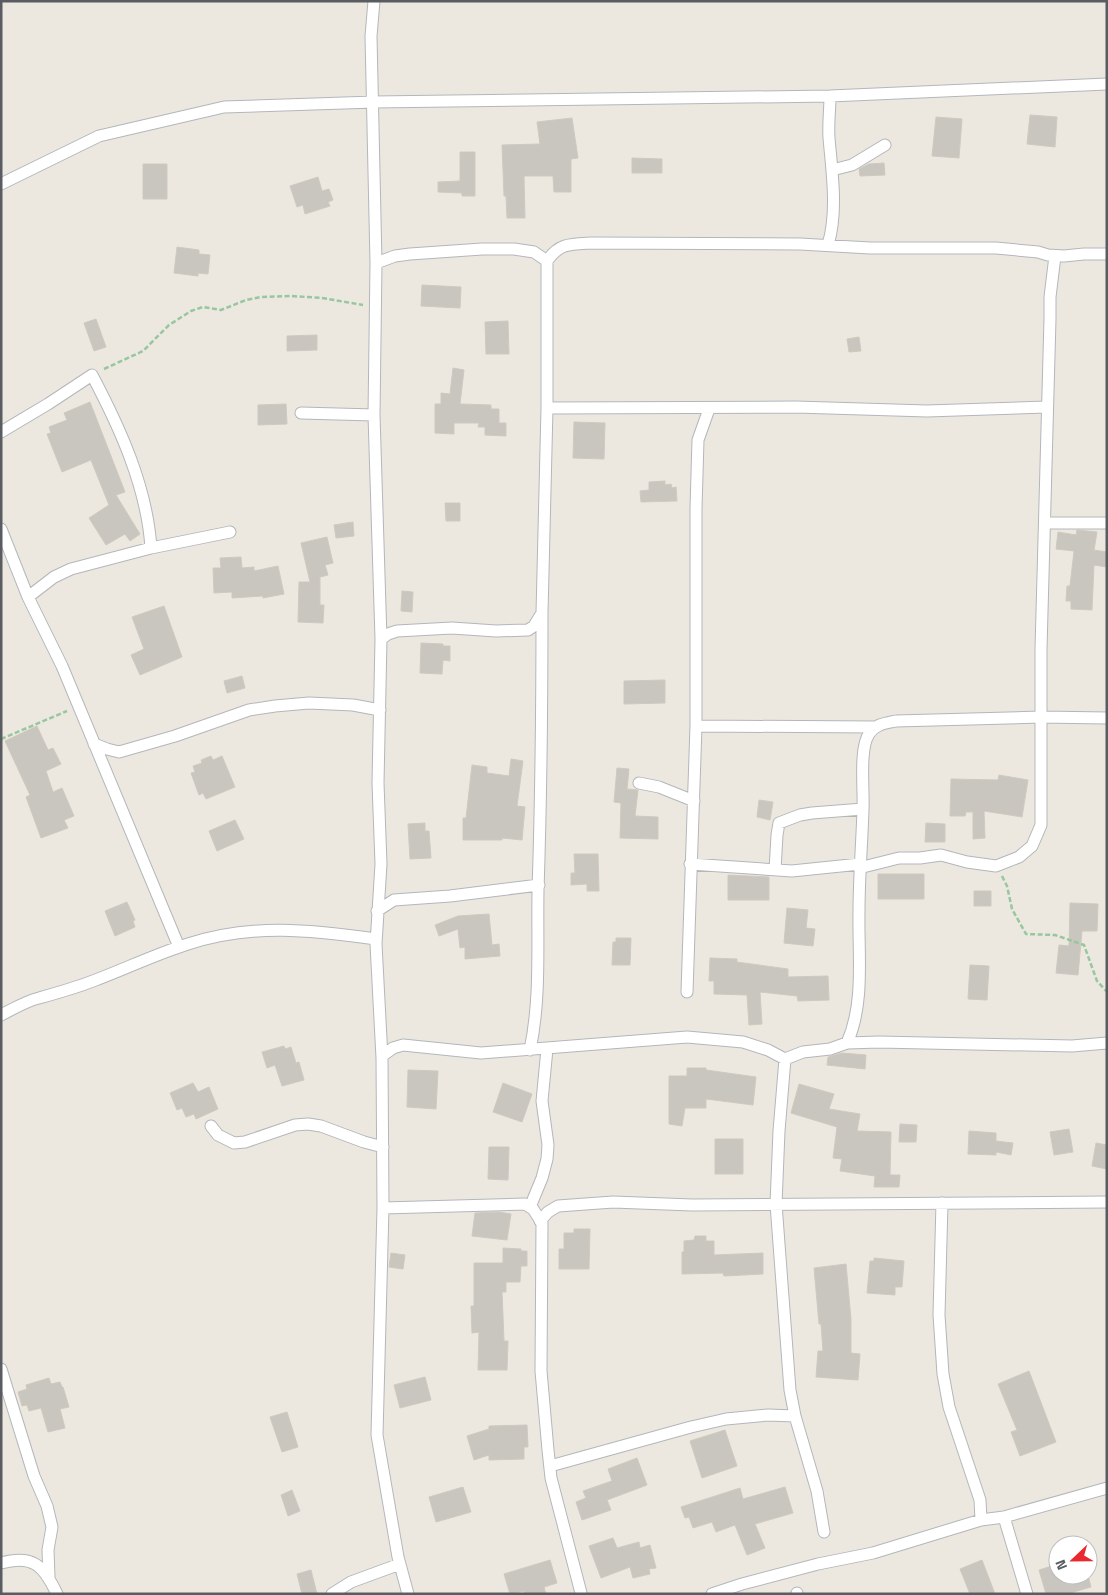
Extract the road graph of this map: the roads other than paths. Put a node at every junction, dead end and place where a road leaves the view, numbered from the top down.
1 (374, 1) edge
2 (1107, 84) edge
3 (830, 96) junction
4 (374, 102) junction
5 (885, 145) dead end
6 (832, 170) junction
7 (1, 184) edge
8 (828, 246) junction
9 (1107, 254) edge
10 (1054, 256) junction
11 (547, 261) junction
12 (376, 264) junction
13 (1047, 407) junction
14 (547, 408) junction
15 (709, 409) junction
16 (301, 413) dead end
17 (374, 415) junction
18 (1, 432) edge
19 (1044, 523) junction
20 (1107, 523) edge
21 (1, 529) edge
22 (230, 532) dead end
23 (151, 548) junction
24 (28, 597) junction
25 (542, 613) junction
26 (382, 640) junction
27 (380, 710) junction
28 (1041, 717) junction
29 (1107, 718) edge
30 (696, 726) junction
31 (875, 727) junction
32 (94, 744) junction
33 (639, 783) dead end
34 (694, 801) junction
35 (863, 809) junction
36 (690, 864) junction
37 (859, 866) junction
38 (775, 870) junction
39 (539, 885) junction
40 (377, 911) junction
41 (376, 939) junction
42 (179, 947) junction
43 (687, 992) dead end
44 (1, 1015) edge
45 (847, 1043) junction
46 (1107, 1043) edge
47 (547, 1048) junction
48 (530, 1050) junction
49 (382, 1056) junction
50 (784, 1059) junction
51 (210, 1126) dead end
52 (383, 1147) junction
53 (1107, 1202) edge
54 (942, 1203) junction
55 (776, 1204) junction
56 (530, 1207) junction
57 (383, 1208) junction
58 (540, 1221) junction
59 (1, 1369) edge
60 (795, 1416) junction
61 (550, 1466) junction
62 (1107, 1488) edge
63 (1004, 1517) junction
64 (981, 1520) junction
65 (824, 1532) dead end
66 (1, 1563) edge
67 (400, 1564) junction
68 (49, 1577) junction
69 (581, 1593) edge
70 (57, 1594) edge
71 (332, 1594) edge
72 (408, 1594) edge
73 (712, 1594) edge
74 (1027, 1594) edge

1 - 4 street
2 - 3 street
3 - 4 street
3 - 6 street
4 - 7 street
4 - 12 street
5 - 6 street
6 - 8 street
8 - 10 street
8 - 11 street
9 - 10 street
10 - 13 street
11 - 12 street
11 - 14 street
12 - 17 street
13 - 15 street
13 - 19 street
14 - 15 street
14 - 25 street
15 - 30 street
16 - 17 street
17 - 26 street
18 - 23 street
19 - 20 street
19 - 28 street
21 - 24 street
22 - 23 street
23 - 24 street
24 - 32 street
25 - 26 street
25 - 39 street
26 - 27 street
27 - 32 street
27 - 40 street
28 - 29 street
28 - 31 street
28 - 37 street
30 - 31 street
30 - 34 street
31 - 35 street
32 - 42 street
33 - 34 street
34 - 36 street
35 - 37 street
35 - 38 street
36 - 38 street
36 - 43 street
37 - 38 street
37 - 45 street
39 - 40 street
39 - 48 street
40 - 41 street
41 - 42 street
41 - 49 street
42 - 44 street
45 - 46 street
45 - 50 street
47 - 48 street
47 - 50 street
47 - 56 street
48 - 49 street
49 - 52 street
50 - 55 street
51 - 52 street
52 - 57 street
53 - 54 street
54 - 55 street
54 - 64 street
55 - 58 street
55 - 60 street
56 - 57 street
56 - 58 street
57 - 67 street
58 - 61 street
59 - 68 street
60 - 61 street
60 - 65 street
61 - 69 street
62 - 63 street
63 - 64 street
63 - 74 street
64 - 73 street
66 - 68 street
67 - 71 street
67 - 72 street
68 - 70 street

